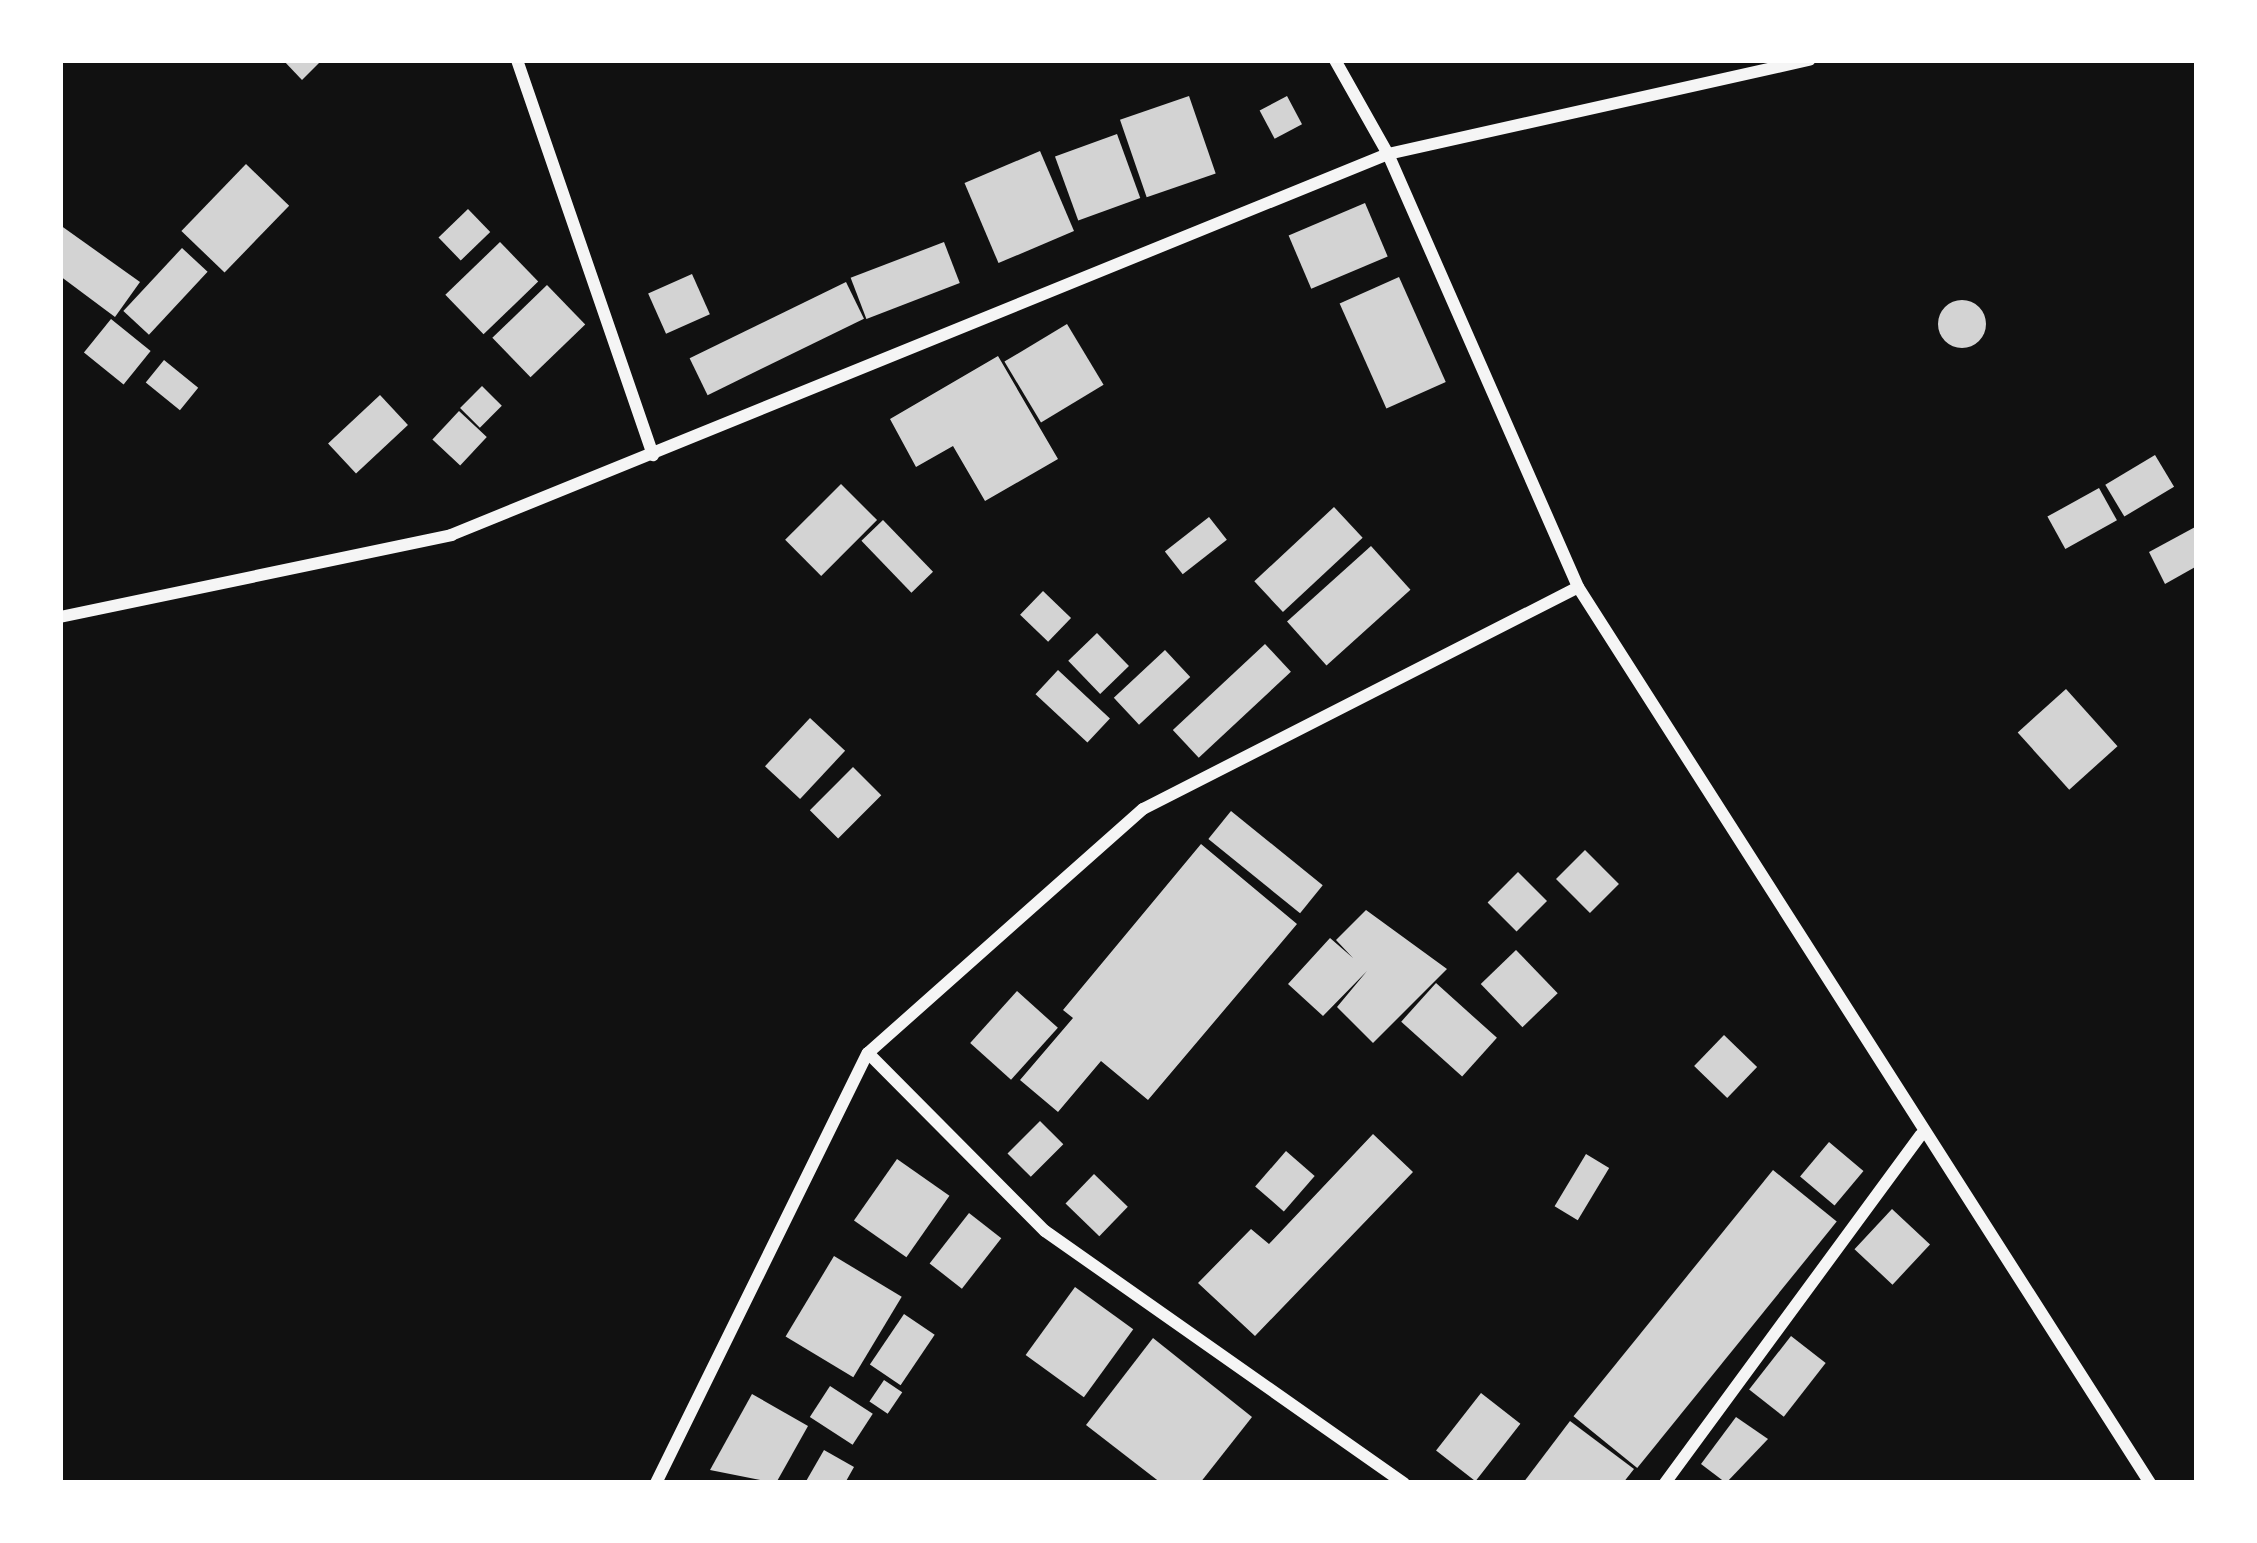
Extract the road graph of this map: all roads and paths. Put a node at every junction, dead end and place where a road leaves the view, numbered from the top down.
1 (517, 60) edge
2 (1335, 60) edge
3 (1810, 60) edge
4 (1388, 154) junction
5 (652, 455) junction
6 (1577, 587) junction
7 (60, 617) edge
8 (868, 1053) junction
9 (1921, 1135) junction
10 (656, 1483) edge
11 (1404, 1483) edge
12 (1664, 1483) edge
13 (2150, 1483) edge

1 - 5 street
2 - 4 street
3 - 4 street
4 - 5 street
4 - 6 street
5 - 7 street
6 - 8 street
6 - 9 street
8 - 10 street
8 - 11 street
9 - 12 street
9 - 13 street

